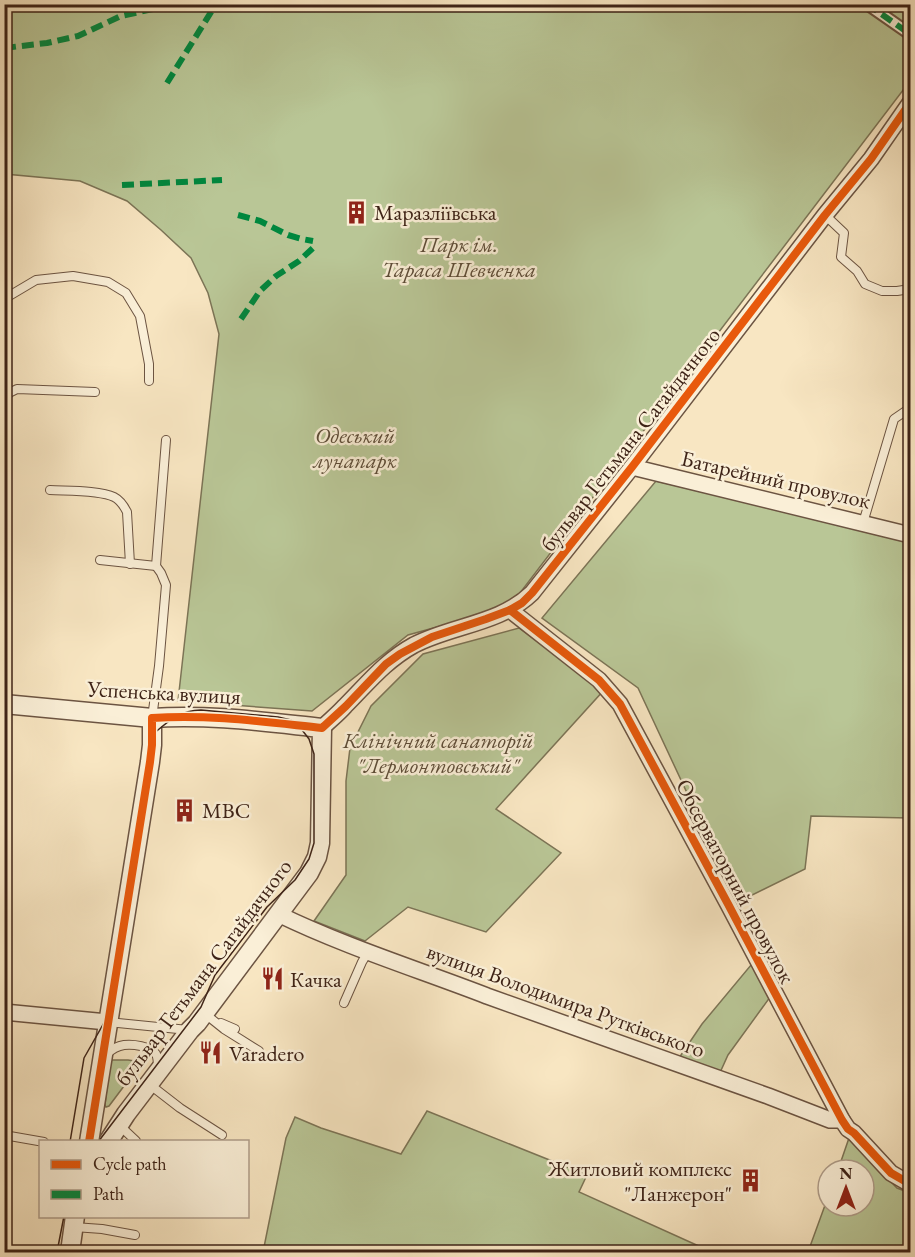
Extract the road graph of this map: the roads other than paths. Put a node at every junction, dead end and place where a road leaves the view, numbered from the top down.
1 (867, 4) edge
2 (910, 34) edge
3 (910, 103) edge
4 (825, 215) junction
5 (910, 289) edge
6 (4, 299) edge
7 (149, 381) dead end
8 (94, 392) dead end
9 (4, 400) edge
10 (910, 408) edge
11 (166, 440) dead end
12 (632, 467) junction
13 (50, 490) dead end
14 (863, 522) junction
15 (910, 534) edge
16 (100, 560) dead end
17 (130, 564) junction
18 (156, 566) junction
19 (510, 610) junction
20 (4, 704) edge
21 (152, 726) junction
22 (321, 728) junction
23 (278, 914) junction
24 (368, 952) junction
25 (344, 1003) dead end
26 (4, 1012) edge
27 (208, 1016) junction
28 (108, 1018) junction
29 (235, 1029) dead end
30 (190, 1030) junction
31 (259, 1051) dead end
32 (102, 1059) junction
33 (153, 1078) junction
34 (94, 1107) junction
35 (123, 1119) junction
36 (842, 1120) junction
37 (222, 1135) dead end
38 (4, 1136) edge
39 (89, 1140) edge
40 (109, 1140) edge
41 (135, 1140) edge
42 (39, 1141) edge
43 (910, 1184) edge
44 (75, 1222) edge
45 (135, 1235) dead end
46 (70, 1252) edge

1 - 2 street
3 - 4 street, бульвар Гетьмана Сагайдачного
4 - 5 lane
4 - 12 street, бульвар Гетьмана Сагайдачного
6 - 7 lane
8 - 9 lane
10 - 14 lane
11 - 18 lane
12 - 14 street, Батарейний провулок
12 - 19 street, бульвар Гетьмана Сагайдачного
13 - 17 lane
14 - 15 street, Батарейний провулок
16 - 17 lane
17 - 18 lane
18 - 21 lane
19 - 22 street, бульвар Гетьмана Сагайдачного
19 - 36 street, Обсерваторний провулок
20 - 21 street, Успенська вулиця
21 - 22 street, Успенська вулиця
21 - 28 street
22 - 23 street, бульвар Гетьмана Сагайдачного
23 - 24 street, вулиця Володимира Рутківського
23 - 27 street, бульвар Гетьмана Сагайдачного
24 - 25 lane
24 - 36 street, вулиця Володимира Рутківського
26 - 28 street
27 - 29 lane
27 - 30 street, бульвар Гетьмана Сагайдачного
27 - 31 lane
28 - 30 lane
28 - 32 street
30 - 33 street, бульвар Гетьмана Сагайдачного
32 - 33 lane
32 - 34 street
33 - 35 street, бульвар Гетьмана Сагайдачного
33 - 37 lane
34 - 35 street
34 - 39 street
35 - 40 street, бульвар Гетьмана Сагайдачного
35 - 41 lane
36 - 43 street, Обсерваторний провулок
38 - 42 lane
44 - 45 lane
44 - 46 street

